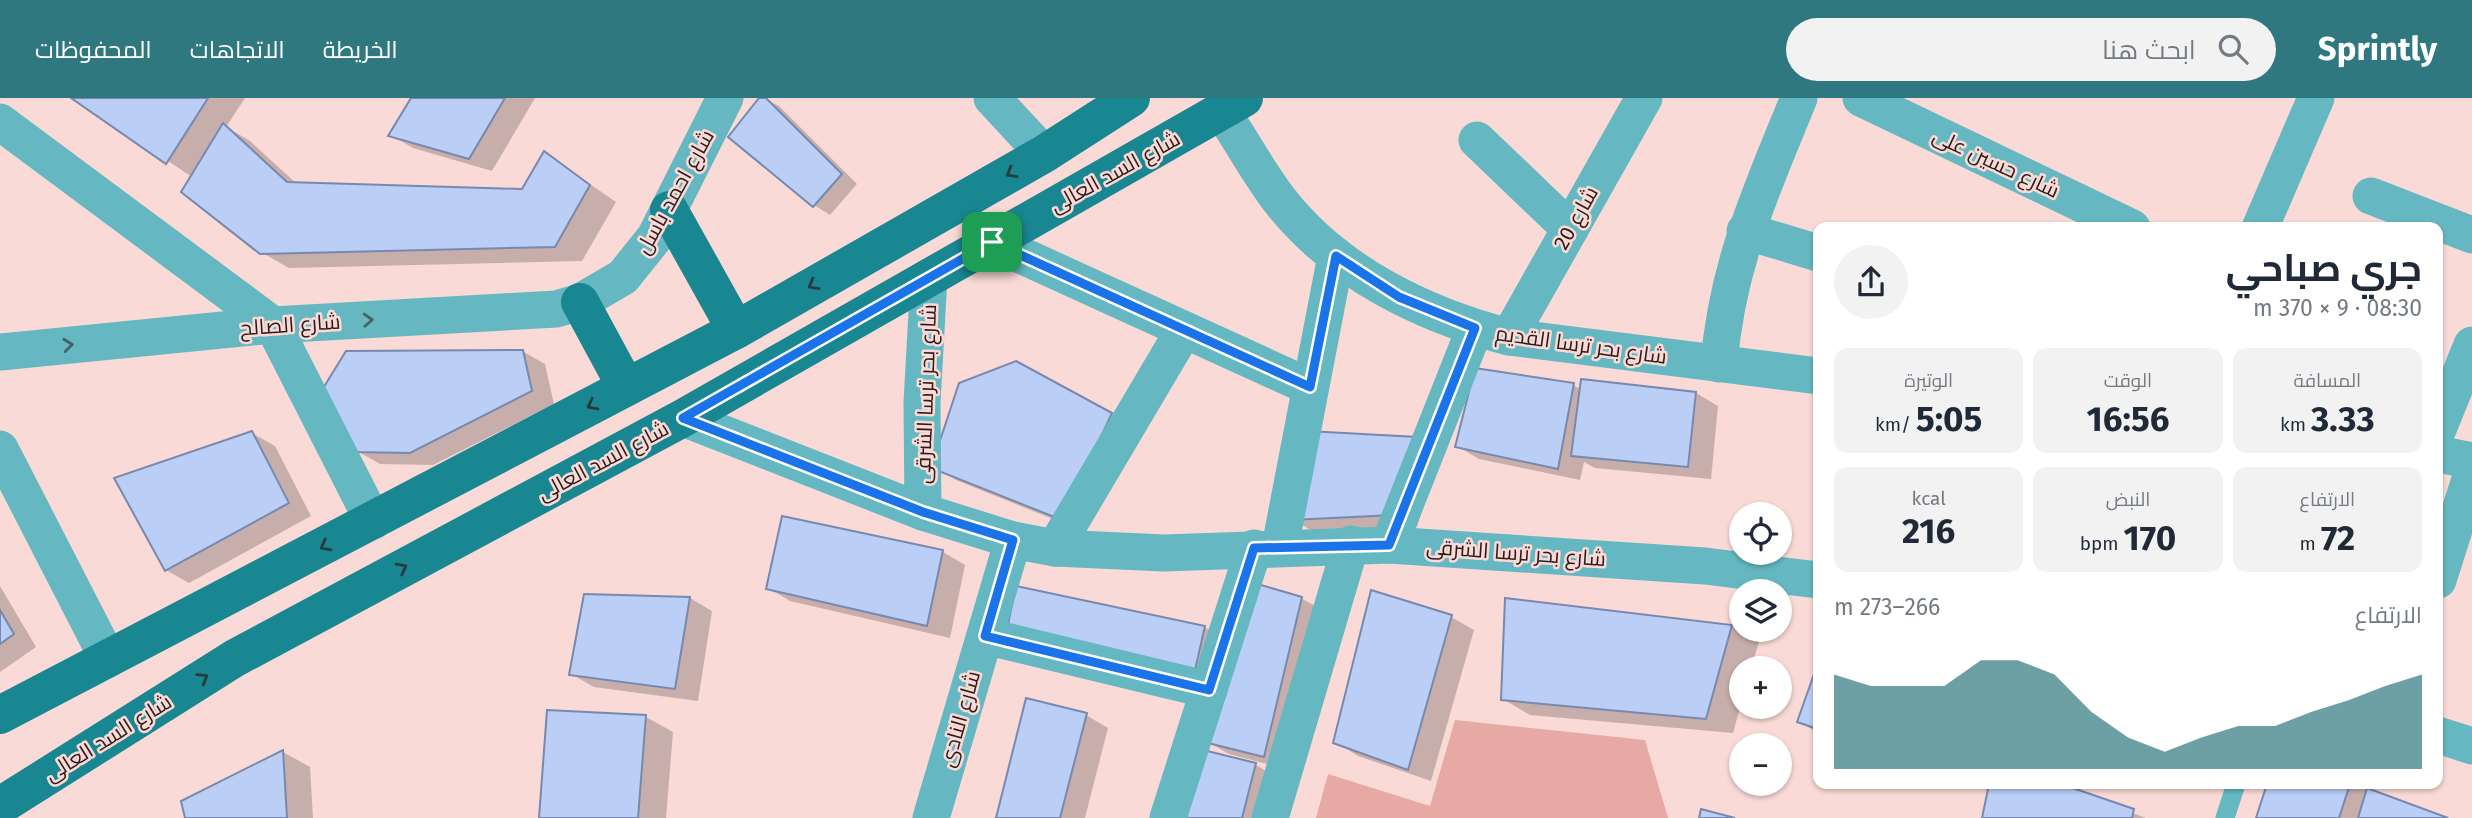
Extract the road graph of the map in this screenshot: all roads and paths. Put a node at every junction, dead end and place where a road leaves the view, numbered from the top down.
1 (725, 98) edge
2 (992, 98) edge
3 (1131, 98) edge
4 (1644, 98) edge
5 (1799, 98) edge
6 (1861, 98) edge
7 (2316, 98) edge
8 (1233, 105) edge
9 (0, 122) edge
10 (1477, 140) dead end
11 (1044, 154) junction
12 (2371, 196) dead end
13 (669, 210) junction
14 (2119, 222) edge
15 (2263, 222) edge
16 (2438, 222) edge
17 (2443, 224) edge
18 (1570, 229) junction
19 (1745, 231) junction
20 (2472, 235) edge
21 (992, 242) junction
22 (1813, 251) edge
23 (1336, 256) junction
24 (929, 277) junction
25 (580, 302) junction
26 (273, 325) junction
27 (1475, 328) junction
28 (736, 330) junction
29 (1184, 330) junction
30 (1509, 337) junction
31 (2472, 345) edge
32 (0, 352) edge
33 (1719, 364) junction
34 (1813, 375) edge
35 (626, 387) junction
36 (1310, 387) junction
37 (2443, 417) edge
38 (683, 418) junction
39 (2443, 455) edge
40 (2472, 461) edge
41 (5, 470) edge
42 (2472, 473) edge
43 (923, 512) junction
44 (373, 521) junction
45 (1013, 540) junction
46 (1351, 544) junction
47 (1389, 545) junction
48 (1055, 548) junction
49 (1267, 548) junction
50 (2443, 564) edge
51 (1813, 579) edge
52 (216, 604) junction
53 (985, 636) junction
54 (235, 657) junction
55 (108, 659) junction
56 (1209, 690) junction
57 (0, 715) edge
58 (2443, 737) edge
59 (2472, 746) edge
60 (2234, 789) edge
61 (0, 806) edge
62 (931, 818) edge
63 (1168, 818) edge
64 (1270, 818) edge
65 (2225, 818) edge

1 - 13 street, شارع احمد باسل
2 - 11 street
3 - 11 main road
4 - 18 street, شارع 20
5 - 19 street
6 - 14 street, شارع حسين على
7 - 15 street
8 - 21 main road, شارع السد العالى
8 - 23 street, شارع بحر ترسا القديم
9 - 26 street
10 - 18 street
11 -> 28 main road
12 - 16 street
13 - 25 street, شارع احمد باسل
13 - 28 main road
17 - 20 street
18 - 30 street, شارع 20
19 - 22 street
19 - 33 street
21 - 24 main road, شارع السد العالى
21 - 29 street
23 - 27 street, شارع بحر ترسا القديم
23 - 36 street
24 - 38 main road, شارع السد العالى
24 - 43 street, شارع بحر ترسا الشرقى
26 -> 25 street, شارع الصالح
25 - 35 main road
32 -> 26 street, شارع الصالح
26 - 44 street
27 - 30 street, شارع بحر ترسا القديم
27 - 47 street
28 - 35 main road
29 - 36 street
29 - 48 street
30 - 33 street, شارع بحر ترسا القديم
31 - 37 street
33 - 34 street, شارع بحر ترسا القديم
35 -> 44 main road
36 - 49 street
38 - 43 street, شارع بحر ترسا الشرقى
54 -> 38 main road, شارع السد العالى
39 - 40 street
41 - 55 street
42 - 50 street
43 - 45 street, شارع بحر ترسا الشرقى
44 -> 52 main road
45 - 48 street, شارع بحر ترسا الشرقى
45 - 53 street, شارع النادى
46 - 47 street, شارع بحر ترسا الشرقى
46 - 49 street, شارع بحر ترسا الشرقى
46 - 64 street
47 - 51 street, شارع بحر ترسا الشرقى
48 - 49 street, شارع بحر ترسا الشرقى
49 - 56 street
52 - 54 main road
52 - 55 main road
53 - 56 street
53 - 62 street, شارع النادى
61 -> 54 main road, شارع السد العالى
55 - 57 main road
56 - 63 street
58 - 59 street
60 - 65 lane

